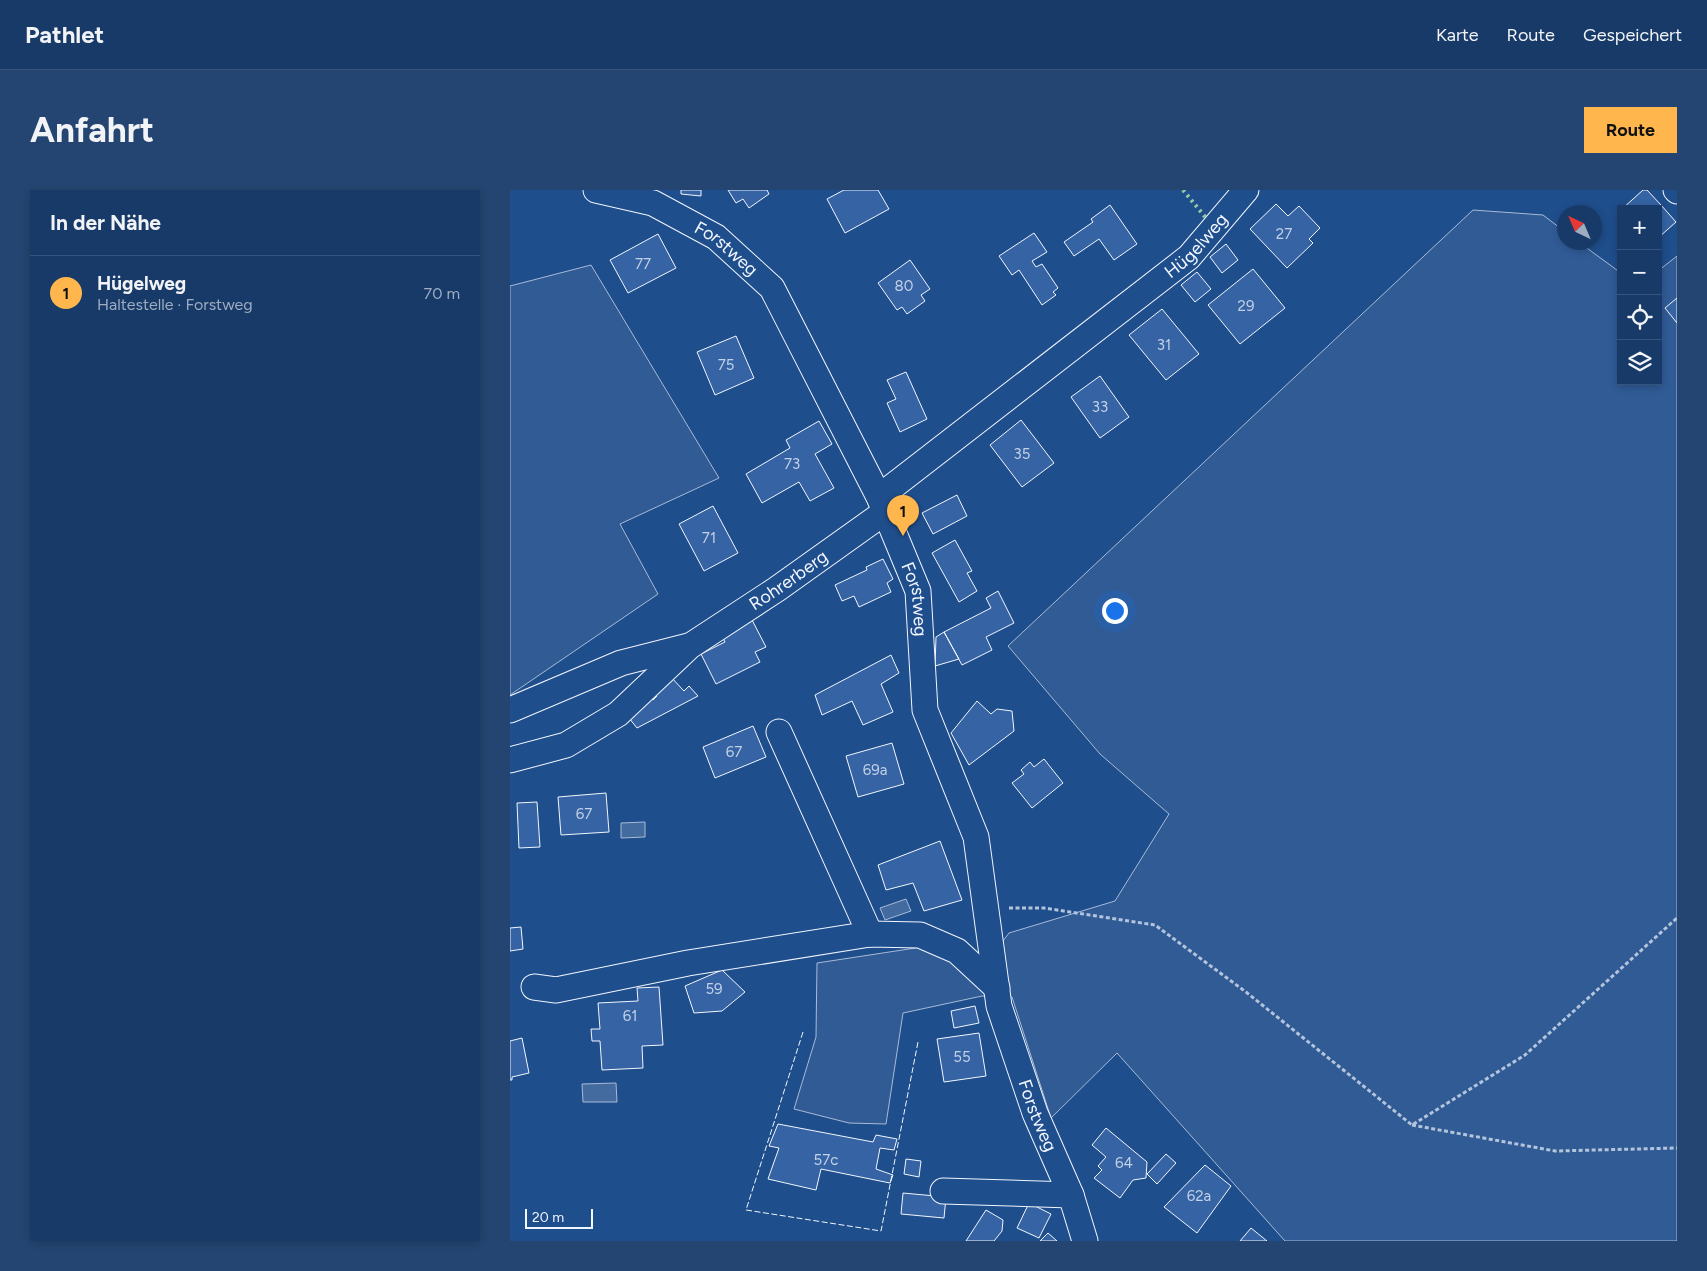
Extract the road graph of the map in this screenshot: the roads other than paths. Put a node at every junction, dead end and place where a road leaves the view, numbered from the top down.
1 (596, 190) edge
2 (1246, 190) edge
3 (654, 196) edge
4 (882, 504) junction
5 (690, 646) junction
6 (510, 710) edge
7 (779, 732) dead end
8 (510, 760) edge
9 (861, 935) junction
10 (534, 987) dead end
11 (997, 988) junction
12 (943, 1191) dead end
13 (1071, 1195) junction
14 (1086, 1241) edge

1 - 3 street, Forstweg
2 - 4 street, Hügelweg
3 - 4 street, Forstweg
4 - 5 street, Rohrerberg
4 - 11 street, Forstweg
5 - 6 street, Rohrerberg
5 - 8 street, Rohrerberg
7 - 9 street
9 - 10 street
9 - 11 street
11 - 13 street, Forstweg
12 - 13 street
13 - 14 street, Forstweg

